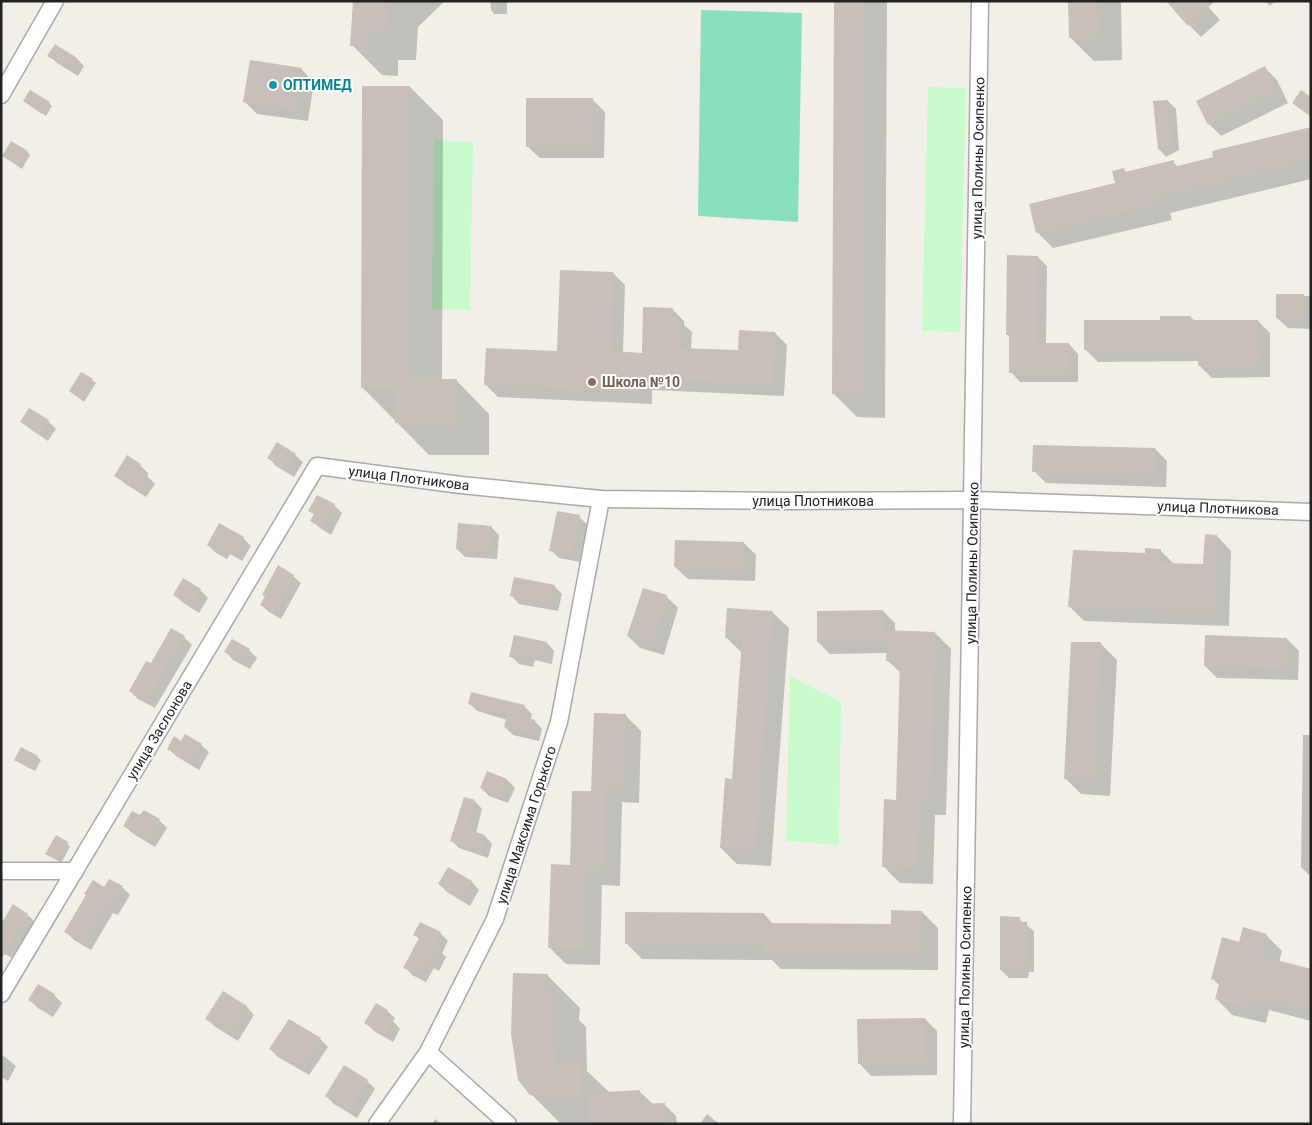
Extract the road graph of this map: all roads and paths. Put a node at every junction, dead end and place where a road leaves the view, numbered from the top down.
1 (54, 1) edge
2 (980, 1) edge
3 (1, 95) edge
4 (317, 466) joint
5 (601, 499) junction
6 (973, 500) junction
7 (1311, 512) edge
8 (75, 871) junction
9 (1, 872) edge
10 (1, 994) edge
11 (428, 1052) junction
12 (377, 1124) edge
13 (508, 1124) edge
14 (962, 1124) edge

1 - 3 street
2 - 6 street, улица Полины Осипенко
4 - 5 street, улица Плотникова
4 - 8 street, улица Заслонова
5 - 6 street, улица Плотникова
5 - 11 street, улица Максима Горького
6 - 7 street, улица Плотникова
6 - 14 street, улица Полины Осипенко
8 - 9 street
8 - 10 street, улица Заслонова
11 - 12 street, улица Максима Горького
11 - 13 street

